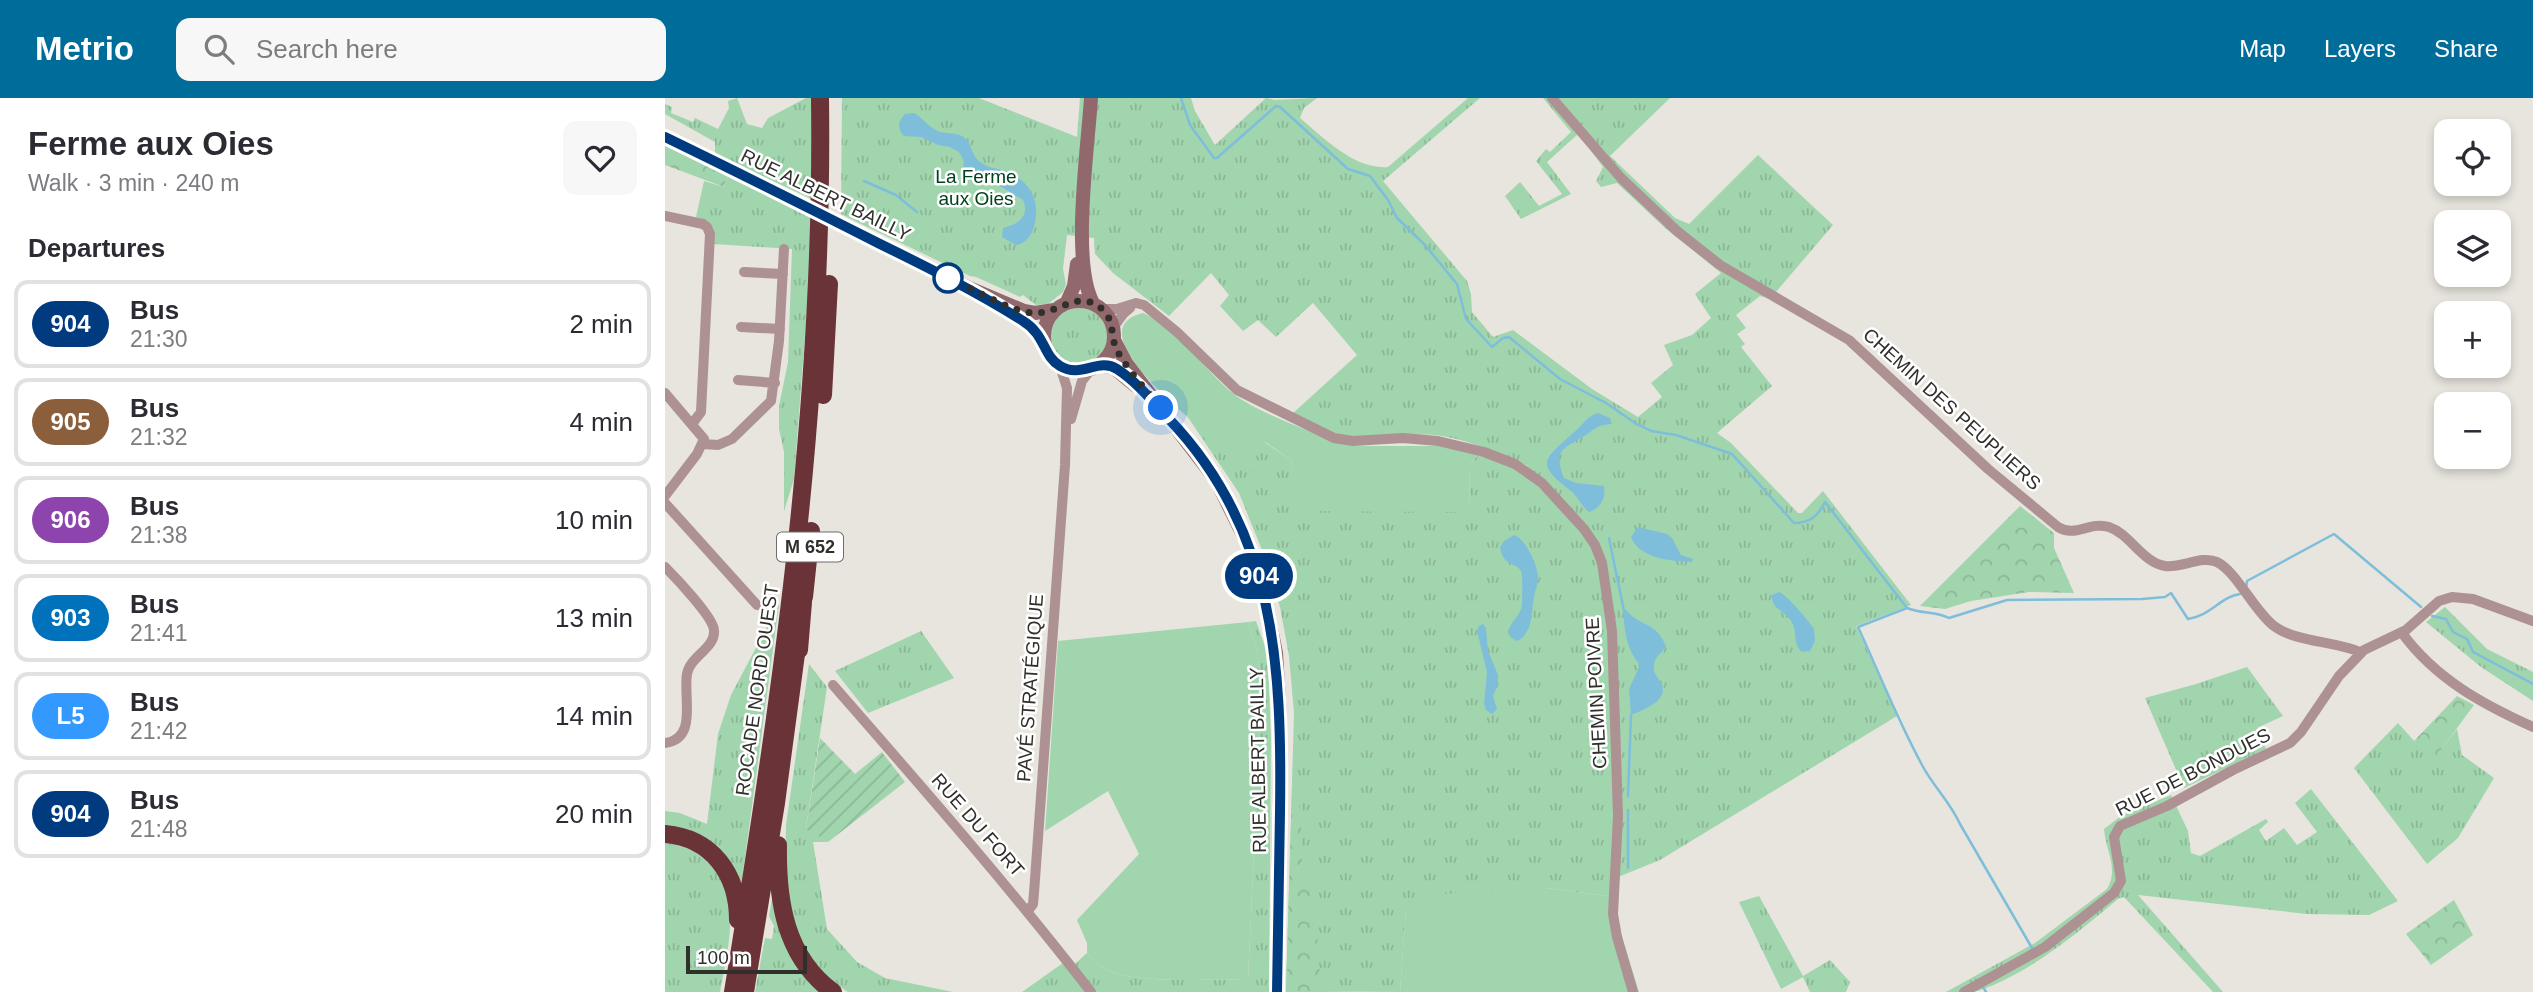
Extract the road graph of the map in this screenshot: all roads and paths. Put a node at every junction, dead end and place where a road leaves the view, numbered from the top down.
1 (820, 98) edge
2 (832, 98) edge
3 (1091, 98) edge
4 (1552, 98) edge
5 (665, 137) edge
6 (665, 216) edge
7 (1082, 232) junction
8 (784, 249) dead end
9 (744, 272) dead end
10 (783, 274) junction
11 (969, 288) junction
12 (1061, 306) junction
13 (1098, 306) junction
14 (1147, 306) junction
15 (740, 327) dead end
16 (780, 329) junction
17 (1114, 334) junction
18 (1045, 344) junction
19 (1060, 366) junction
20 (1096, 366) junction
21 (738, 380) dead end
22 (775, 383) junction
23 (665, 393) edge
24 (692, 424) junction
25 (1176, 426) junction
26 (703, 444) junction
27 (1065, 465) junction
28 (665, 496) edge
29 (665, 503) edge
30 (665, 567) edge
31 (803, 602) junction
32 (757, 605) dead end
33 (2533, 621) edge
34 (2402, 633) junction
35 (2360, 652) junction
36 (833, 685) dead end
37 (2533, 727) edge
38 (665, 743) edge
39 (665, 834) edge
40 (1028, 911) junction
41 (732, 992) edge
42 (745, 992) edge
43 (833, 992) edge
44 (1091, 992) edge
45 (1277, 992) edge
46 (1633, 992) edge
47 (1964, 992) edge

1 - 41 highway, ROCADE NORD OUEST / M 652
2 - 31 highway, ROCADE NORD OUEST / M 652
3 - 7 main road
4 - 35 street, CHEMIN DES PEUPLIERS
5 - 11 main road, RUE ALBERT BAILLY
6 - 24 street
7 - 12 main road
7 - 13 main road
8 - 10 street
9 - 10 street
10 - 16 street
11 - 12 main road, RUE ALBERT BAILLY
11 - 18 main road, RUE ALBERT BAILLY
12 - 13 main road
12 - 18 main road
13 - 14 street
13 - 17 main road
14 - 17 street
14 - 46 street, CHEMIN POIVRE
15 - 16 street
16 - 22 street
17 - 20 main road
17 - 25 main road, RUE ALBERT BAILLY
18 - 19 main road
19 - 20 main road
19 - 27 street, PAVÉ STRATÉGIQUE
20 - 25 main road, RUE ALBERT BAILLY
20 - 27 street, PAVÉ STRATÉGIQUE
21 - 22 street
22 - 26 street
23 - 24 street
24 - 26 street
25 - 45 main road, RUE ALBERT BAILLY
26 - 28 street
27 - 40 street, PAVÉ STRATÉGIQUE
29 - 32 street
30 - 38 street
31 - 42 highway, ROCADE NORD OUEST / M 652
31 - 43 highway
33 - 34 street
34 - 35 street
34 - 37 street
35 - 47 street, RUE DE BONDUES
36 - 40 street, RUE DU FORT
39 - 41 highway
40 - 44 street, RUE DU FORT

